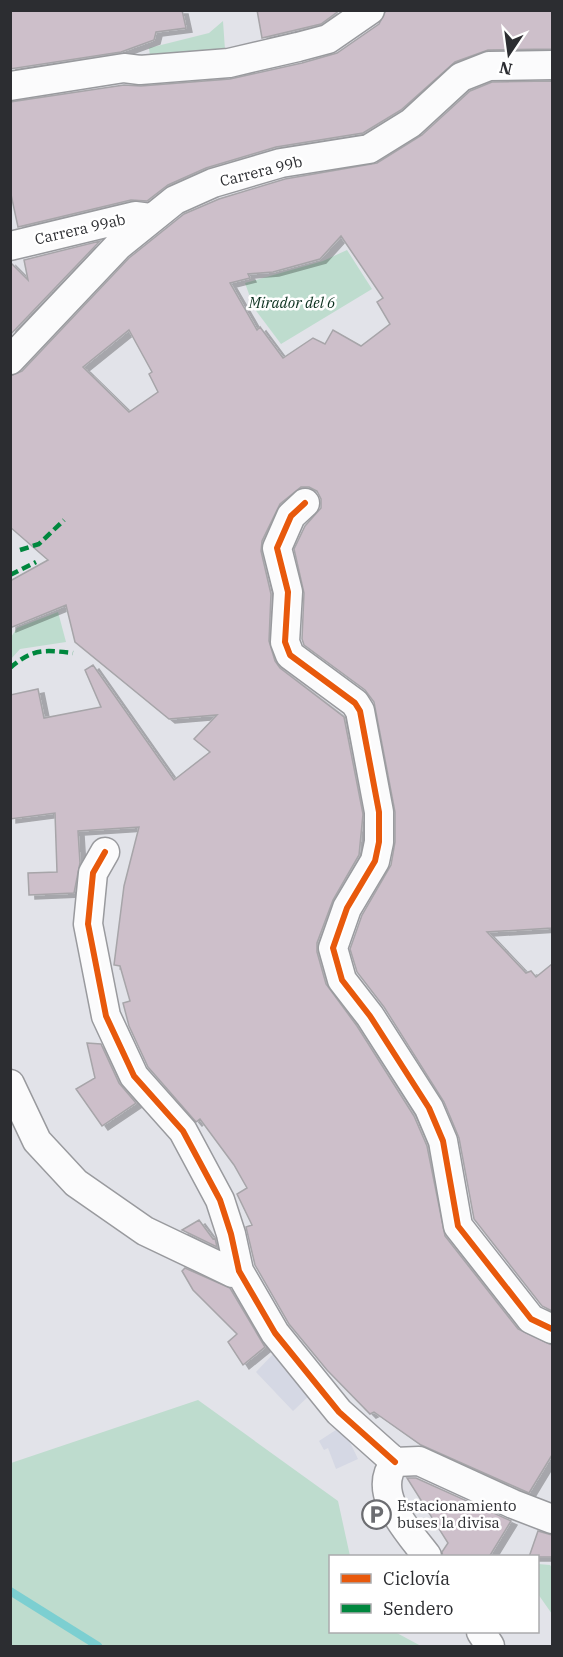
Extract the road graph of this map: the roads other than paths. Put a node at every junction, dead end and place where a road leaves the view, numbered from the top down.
1 (370, 10) edge
2 (552, 65) edge
3 (10, 86) edge
4 (150, 218) junction
5 (10, 246) edge
6 (10, 360) edge
7 (305, 503) dead end
8 (105, 852) dead end
9 (10, 1084) edge
10 (239, 1271) junction
11 (552, 1329) edge
12 (395, 1462) junction
13 (552, 1519) edge
14 (426, 1555) edge
15 (482, 1633) edge
16 (490, 1647) edge

1 - 3 street
2 - 4 street, Carrera 99b
4 - 5 street, Carrera 99ab
4 - 6 street, Carrera 99b
7 - 11 street
8 - 10 street
9 - 10 street
10 - 12 street
12 - 13 street
12 - 14 street
15 - 16 street

